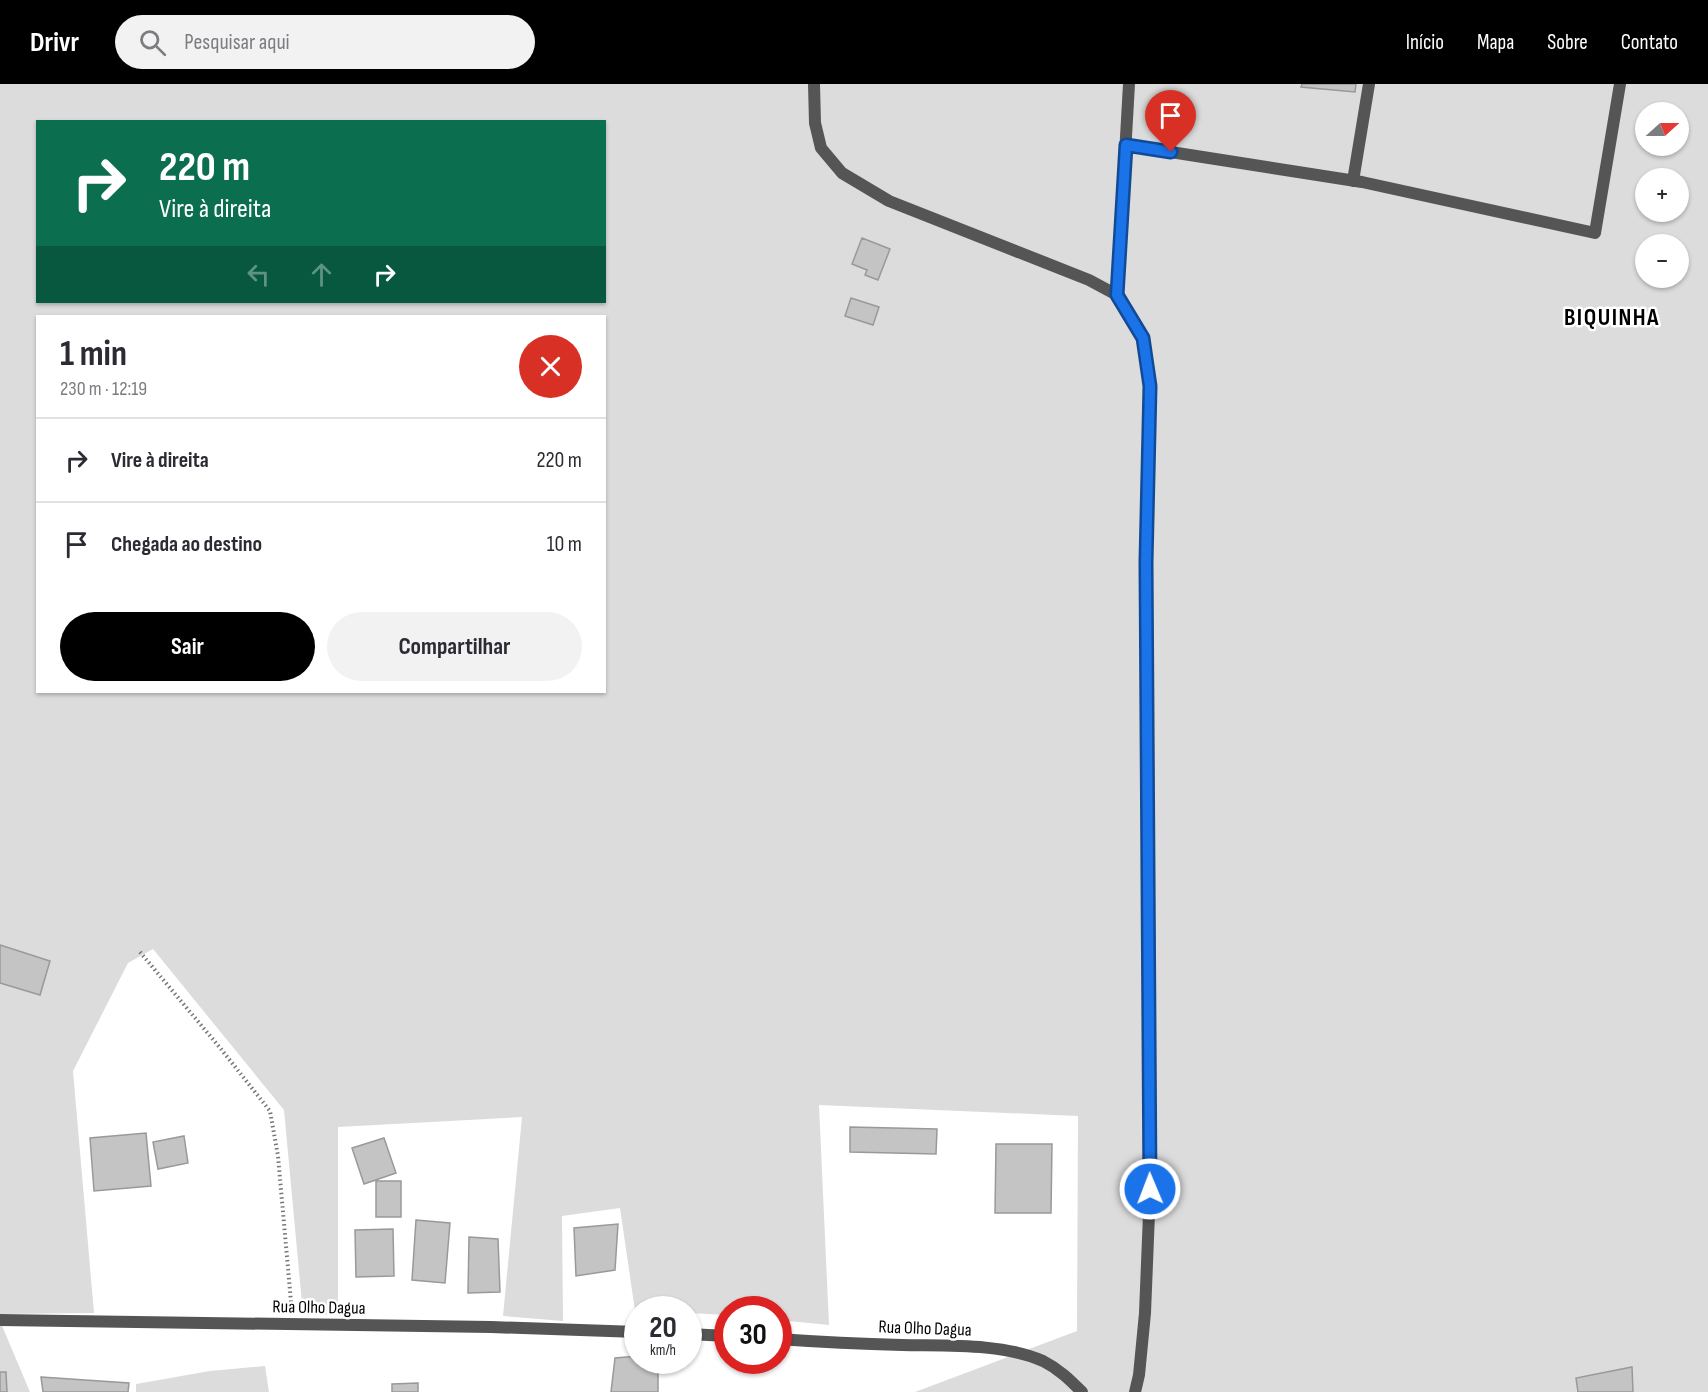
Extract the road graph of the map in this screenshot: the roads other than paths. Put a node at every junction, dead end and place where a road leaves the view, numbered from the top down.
1 (814, 84) edge
2 (1129, 84) edge
3 (1369, 84) edge
4 (1620, 84) edge
5 (1126, 145) junction
6 (1353, 181) junction
7 (1117, 295) junction
8 (0, 1320) edge
9 (624, 1332) edge
10 (792, 1340) edge
11 (1082, 1392) edge
12 (1135, 1392) edge

1 - 7 street
2 - 5 street
3 - 6 street
4 - 6 street
5 - 6 street
5 - 7 street
7 - 12 street
8 - 9 street, Rua Olho Dagua
10 - 11 street, Rua Olho Dagua

